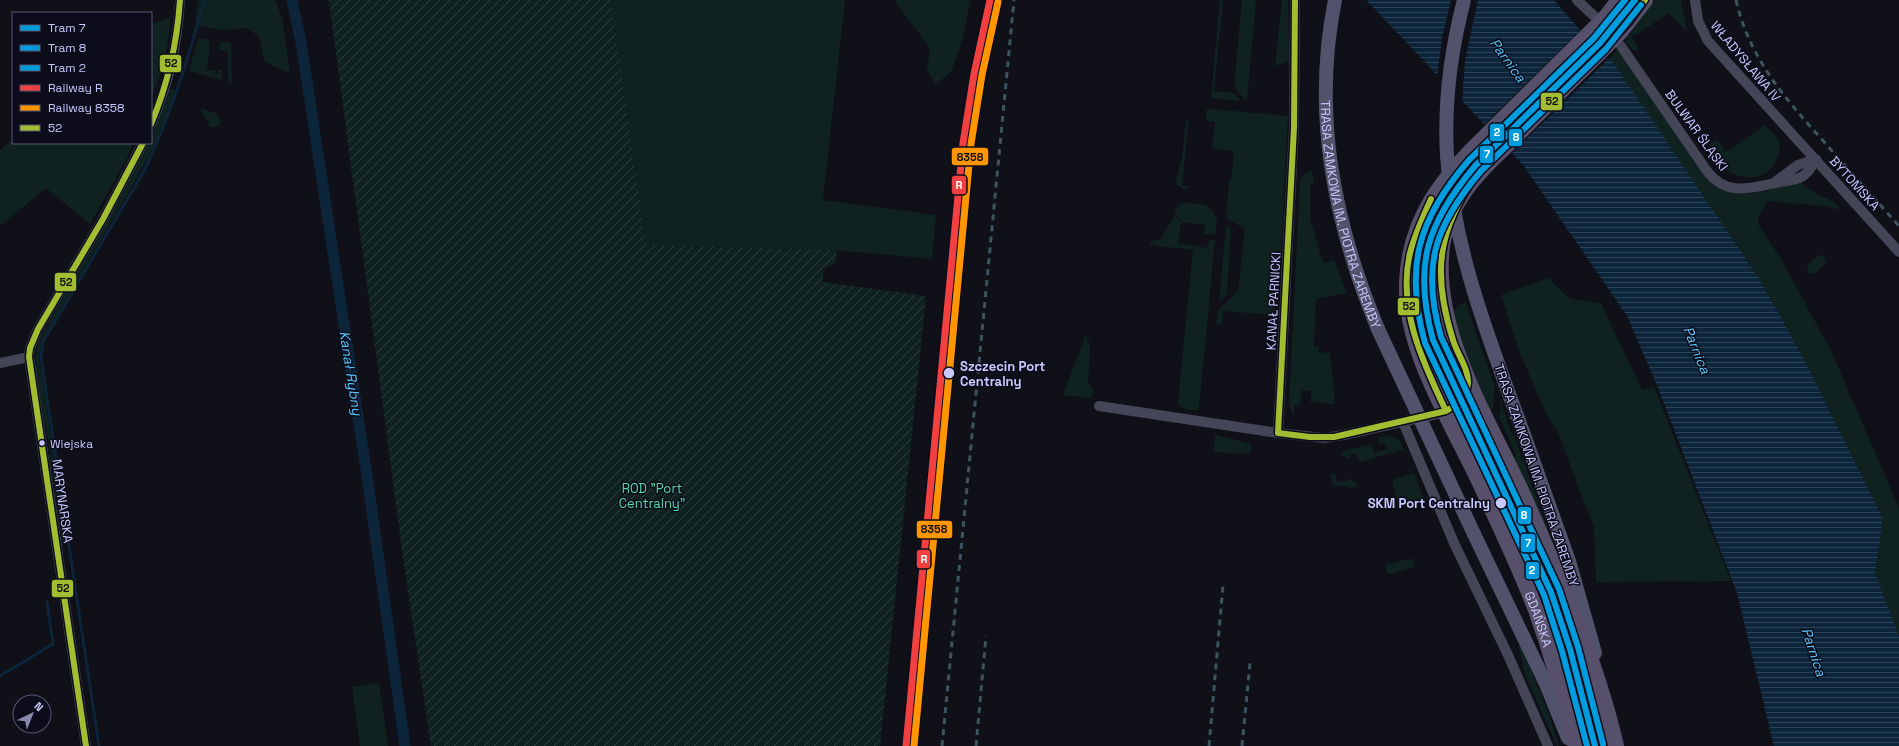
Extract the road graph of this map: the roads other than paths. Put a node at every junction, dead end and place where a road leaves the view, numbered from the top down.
1 (180, 0) edge
2 (1295, 0) edge
3 (1335, 0) edge
4 (1464, 0) edge
5 (1577, 0) edge
6 (1619, 0) edge
7 (1645, 0) edge
8 (1695, 0) edge
9 (1600, 16) junction
10 (1621, 38) junction
11 (152, 122) edge
12 (1791, 132) joint
13 (141, 144) edge
14 (1816, 159) junction
15 (1899, 252) edge
16 (29, 357) junction
17 (0, 363) edge
18 (1468, 379) junction
19 (1099, 406) dead end
20 (1446, 411) junction
21 (1402, 422) junction
22 (1490, 425) junction
23 (1278, 433) junction
24 (1609, 714) junction
25 (86, 746) edge
26 (1548, 746) edge
27 (1571, 746) edge
28 (1576, 746) edge
29 (1616, 746) edge

1 - 11 street
2 - 23 street, KANAŁ PARNICKI
3 - 27 main road, TRASA ZAMKOWA IM. PIOTRA ZAREMBY, bridge
4 - 24 main road, TRASA ZAMKOWA IM. PIOTRA ZAREMBY, bridge
5 - 9 street
6 - 9 main road, GDAŃSKA
7 - 10 main road
8 - 12 street, WŁADYSŁAWA IV
9 - 20 main road, GDAŃSKA, bridge
10 - 14 street, BULWAR ŚLĄSKI
10 - 18 main road, bridge
12 - 14 street, BYTOMSKA
13 - 16 street, MARYNARSKA
14 - 15 street, BYTOMSKA
16 - 17 street
16 - 25 street, MARYNARSKA
18 - 20 street
18 - 22 main road
19 - 23 street
20 - 21 street
20 - 22 street
20 - 28 main road, GDAŃSKA
21 - 23 street
21 - 26 street
22 - 24 main road
24 - 29 main road

